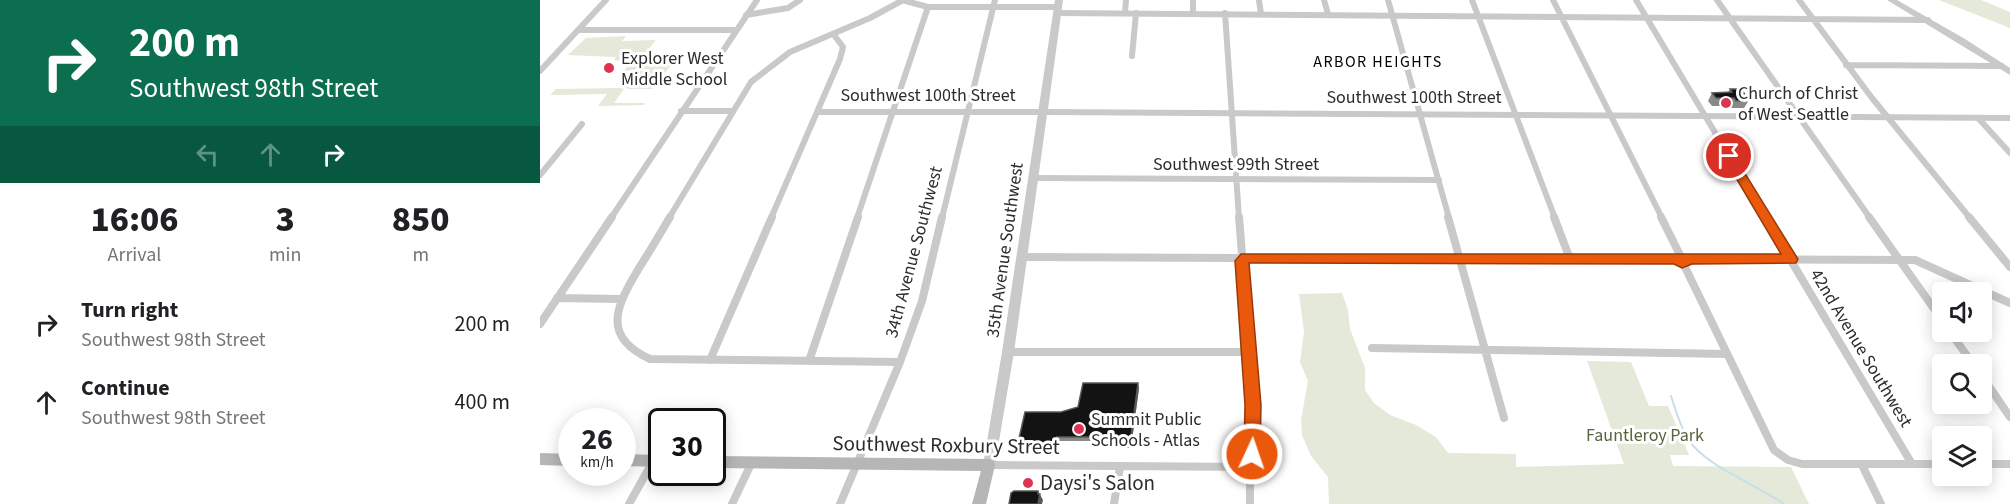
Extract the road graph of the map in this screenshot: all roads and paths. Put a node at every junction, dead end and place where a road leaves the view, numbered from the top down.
1 (606, 0) edge
2 (757, 0) edge
3 (800, 0) edge
4 (902, 0) edge
5 (1126, 0) edge
6 (1193, 0) edge
7 (1259, 0) edge
8 (1324, 0) edge
9 (1388, 0) edge
10 (1472, 0) edge
11 (1553, 0) edge
12 (1636, 0) edge
13 (1717, 0) edge
14 (1799, 0) edge
15 (1891, 0) edge
16 (994, 3) edge
17 (1058, 6) edge
18 (928, 7) junction
19 (1125, 13) junction
20 (1136, 13) junction
21 (1193, 13) junction
22 (1225, 14) junction
23 (1261, 14) junction
24 (1328, 14) junction
25 (746, 15) junction
26 (1393, 15) junction
27 (1478, 17) junction
28 (1562, 18) junction
29 (1646, 18) junction
30 (1731, 19) junction
31 (1811, 19) junction
32 (1928, 20) junction
33 (578, 30) junction
34 (735, 30) junction
35 (834, 35) junction
36 (1132, 56) dead end
37 (1846, 65) junction
38 (2002, 66) junction
39 (540, 71) edge
40 (2010, 72) edge
41 (681, 111) junction
42 (732, 111) junction
43 (893, 111) junction
44 (818, 112) junction
45 (968, 112) junction
46 (1043, 112) junction
47 (1231, 113) junction
48 (1514, 114) junction
49 (1421, 115) junction
50 (1610, 115) junction
51 (1704, 115) junction
52 (1800, 116) junction
53 (1888, 117) junction
54 (1978, 118) junction
55 (2010, 118) edge
56 (582, 124) dead end
57 (2010, 153) edge
58 (540, 160) edge
59 (552, 160) junction
60 (540, 175) edge
61 (1034, 178) junction
62 (1236, 179) junction
63 (1439, 180) junction
64 (1022, 257) junction
65 (1242, 258) junction
66 (1460, 258) junction
67 (1569, 259) junction
68 (1681, 259) junction
69 (1791, 259) junction
70 (1900, 260) junction
71 (2010, 267) edge
72 (557, 298) junction
73 (621, 298) junction
74 (2010, 303) edge
75 (540, 306) edge
76 (552, 306) junction
77 (1932, 306) edge
78 (540, 324) edge
79 (1372, 348) dead end
80 (1486, 350) junction
81 (1008, 351) junction
82 (1249, 352) junction
83 (1727, 354) junction
84 (710, 360) junction
85 (809, 361) junction
86 (900, 362) junction
87 (1992, 391) edge
88 (2010, 417) edge
89 (1504, 418) dead end
90 (540, 459) edge
91 (558, 460) edge
92 (726, 462) edge
93 (752, 462) junction
94 (856, 464) junction
95 (1912, 464) junction
96 (1932, 464) edge
97 (1992, 464) edge
98 (2010, 464) edge
99 (989, 465) junction
100 (1862, 465) junction
101 (1120, 467) junction
102 (1250, 467) junction
103 (648, 474) edge
104 (628, 504) edge
105 (732, 504) edge
106 (840, 504) edge
107 (980, 504) edge
108 (1114, 504) edge
109 (1250, 504) edge
110 (1881, 504) edge

1 - 33 street
2 - 25 street
3 - 25 street
4 - 18 street
4 - 35 street
5 - 19 street
6 - 21 street
7 - 23 street
8 - 24 street
9 - 26 street
10 - 27 street
11 - 28 street
12 - 29 street, 42nd Avenue Southwest
13 - 30 street
14 - 31 street
15 - 32 street
16 - 17 street
16 - 18 street
16 - 45 street, 34th Avenue Southwest
17 - 19 street
17 - 46 street, 35th Avenue Southwest
18 - 43 street
19 - 20 street
20 - 21 street
20 - 36 street
21 - 22 street
22 - 23 street
22 - 47 street
23 - 24 street
24 - 26 street
25 - 34 street
26 - 27 street
26 - 49 street
27 - 28 street
27 - 48 street
28 - 29 street
28 - 50 street
29 - 30 street
29 - 51 street, 42nd Avenue Southwest
30 - 31 street
30 - 52 street
31 - 32 street
31 - 37 street
32 - 38 street
33 - 34 street
33 - 39 street
34 - 41 street
35 - 42 street
35 - 44 street
37 - 38 street
37 - 53 street
38 - 40 street
41 - 42 street
41 - 72 street
42 - 73 street
43 - 44 street, Southwest 100th Street
43 - 45 street, Southwest 100th Street
43 - 85 street
44 - 84 street
45 - 46 street, Southwest 100th Street
45 - 86 street, 34th Avenue Southwest
46 - 47 street, Southwest 100th Street
46 - 61 street, 35th Avenue Southwest
47 - 49 street, Southwest 100th Street
47 - 62 street
48 - 49 street, Southwest 100th Street
48 - 50 street, Southwest 100th Street
48 - 67 street
49 - 63 street
50 - 51 street, Southwest 100th Street
50 - 68 street
51 - 52 street, Southwest 100th Street
51 - 69 street, 42nd Avenue Southwest
52 - 53 street, Southwest 100th Street
52 - 70 street
53 - 54 street, Southwest 100th Street
53 - 71 street
54 - 55 street, Southwest 100th Street
54 - 57 street
56 - 59 street
58 - 59 street
59 - 60 street
61 - 62 street, Southwest 99th Street
61 - 64 street, 35th Avenue Southwest
62 - 63 street, Southwest 99th Street
62 - 65 street
63 - 66 street
64 - 65 street
64 - 81 street, 35th Avenue Southwest
65 - 66 street
65 - 82 street
66 - 67 street
66 - 80 street
67 - 68 street
68 - 69 street
68 - 83 street
69 - 70 street
69 - 95 street, 42nd Avenue Southwest
70 - 74 street
70 - 77 street
72 - 73 street
72 - 76 street
73 - 84 street
75 - 76 street
76 - 78 street
79 - 80 street
80 - 83 street
80 - 89 street
81 - 82 street
81 - 99 street, 35th Avenue Southwest
82 - 102 street
83 - 100 street
84 - 85 street
85 - 86 street
86 - 94 street, 34th Avenue Southwest
87 - 88 street
90 - 91 main road
92 - 93 main road, Southwest Roxbury Street
93 - 94 main road, Southwest Roxbury Street
93 - 105 street
94 - 99 main road, Southwest Roxbury Street
94 - 106 street, 34th Avenue Southwest
95 - 96 street
95 - 100 street
97 - 98 street
99 - 101 street, Southwest Roxbury Street
99 - 107 main road, 35th Avenue Southwest
100 - 110 street
101 - 102 street, Southwest Roxbury Street
101 - 108 street
102 - 109 street
103 - 104 street

